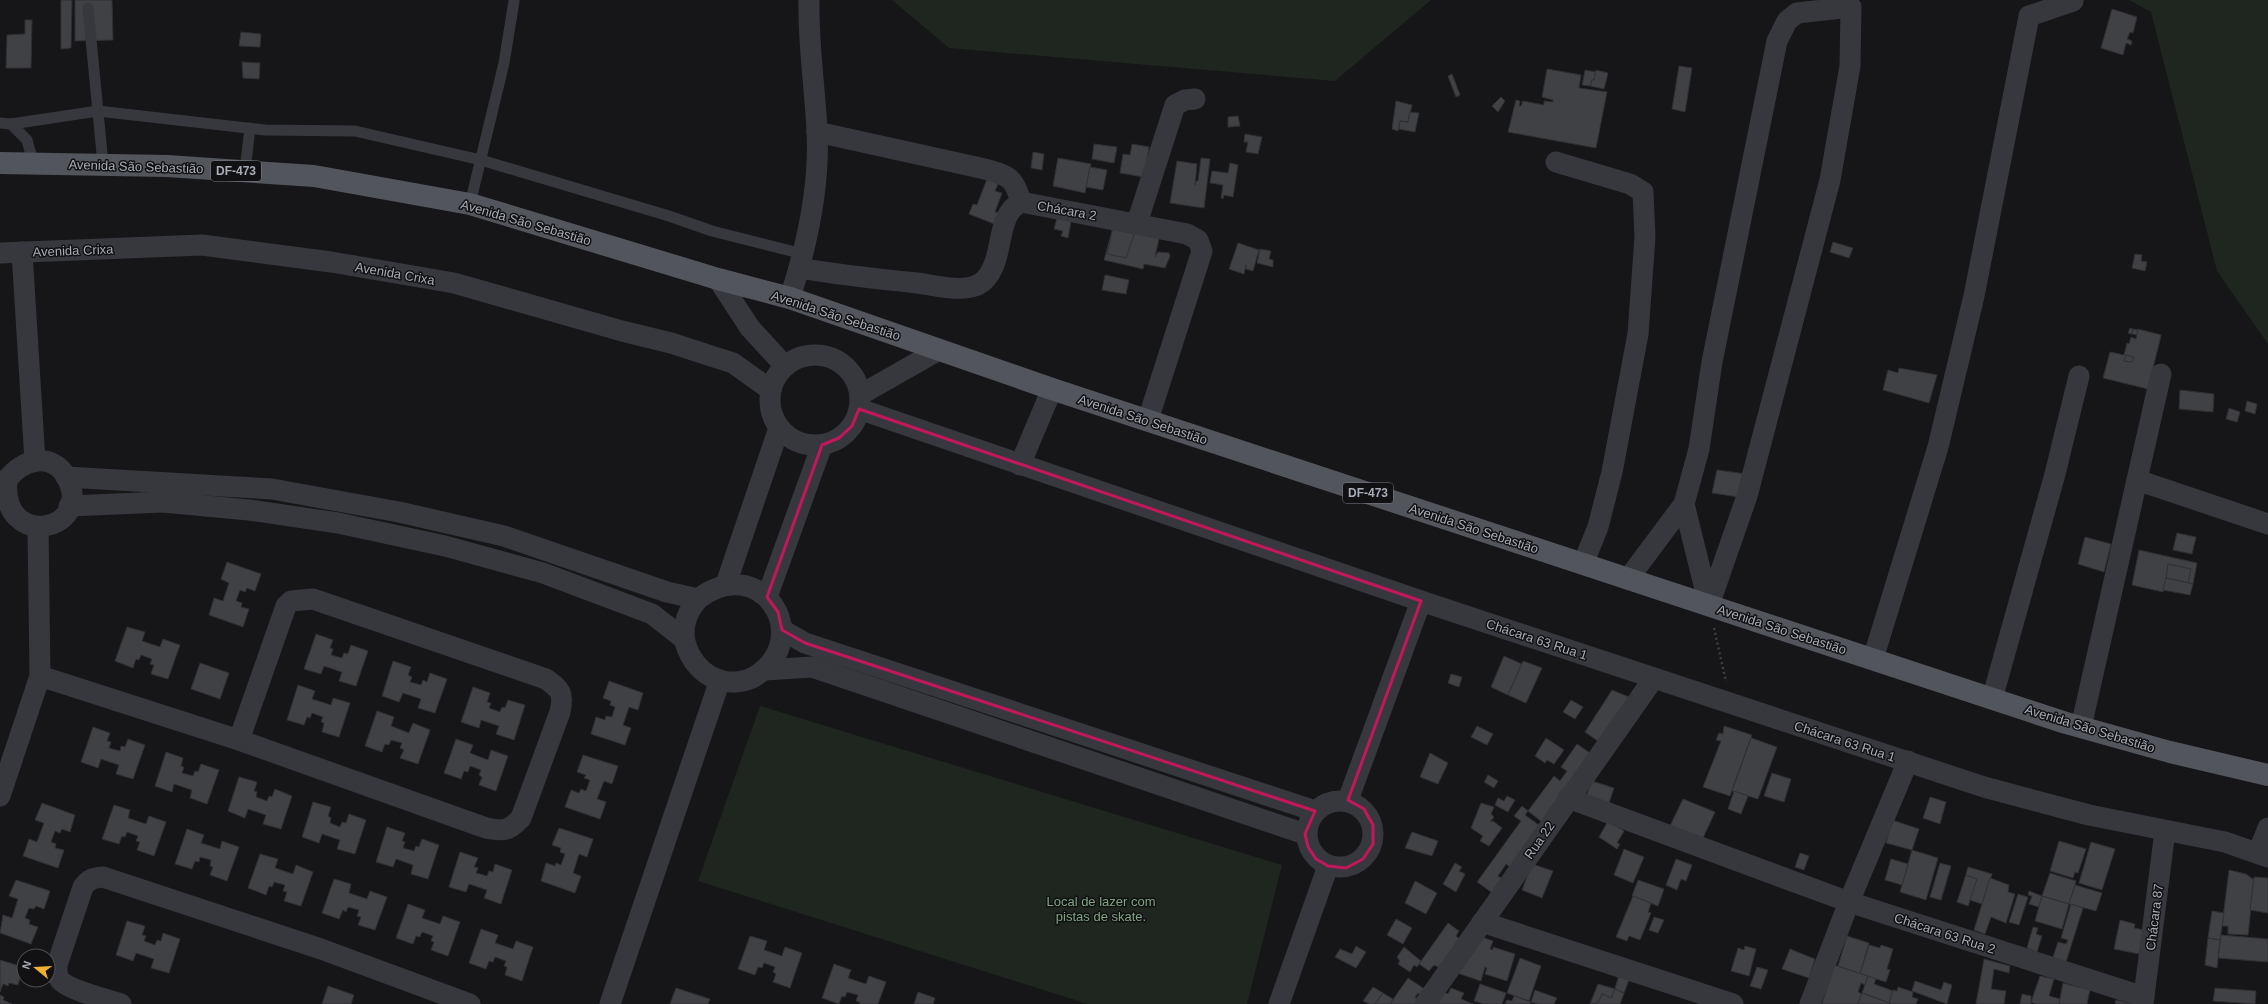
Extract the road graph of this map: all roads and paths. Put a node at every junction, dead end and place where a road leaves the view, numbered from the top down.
1 (809, 0) edge
2 (514, 1) dead end
3 (2073, 1) edge
4 (88, 8) dead end
5 (1195, 99) dead end
6 (98, 111) junction
7 (5, 124) edge
8 (250, 128) junction
9 (817, 132) junction
10 (481, 160) junction
11 (33, 162) junction
12 (1556, 162) dead end
13 (0, 163) edge
14 (103, 164) junction
15 (245, 171) junction
16 (1021, 202) junction
17 (470, 204) junction
18 (1137, 223) junction
19 (22, 252) junction
20 (0, 253) edge
21 (801, 261) junction
22 (718, 279) junction
23 (790, 298) junction
24 (939, 350) junction
25 (785, 366) junction
26 (2161, 374) dead end
27 (2079, 376) dead end
28 (1052, 389) junction
29 (771, 390) junction
30 (860, 402) junction
31 (1148, 420) junction
32 (779, 428) junction
33 (822, 445) junction
34 (35, 461) junction
35 (1020, 465) junction
36 (66, 477) junction
37 (2137, 480) junction
38 (4, 481) edge
39 (1684, 504) junction
40 (69, 506) junction
41 (5, 513) edge
42 (2268, 524) edge
43 (38, 527) junction
44 (1583, 564) junction
45 (1628, 579) junction
46 (726, 584) junction
47 (767, 597) junction
48 (698, 599) junction
49 (1421, 600) junction
50 (1709, 605) junction
51 (782, 630) junction
52 (684, 639) junction
53 (1874, 659) junction
54 (765, 670) junction
55 (40, 676) junction
56 (1654, 678) junction
57 (720, 680) junction
58 (1992, 699) junction
59 (1731, 704) junction
60 (2081, 727) junction
61 (239, 740) junction
62 (1908, 761) junction
63 (2268, 775) edge
64 (0, 796) edge
65 (1568, 798) junction
66 (1348, 800) junction
67 (1315, 811) junction
68 (2268, 828) edge
69 (2165, 830) junction
70 (1306, 834) junction
71 (2263, 855) edge
72 (1328, 866) junction
73 (1849, 902) junction
74 (1482, 922) junction
75 (2144, 1001) edge
76 (121, 1004) edge
77 (470, 1004) edge
78 (610, 1004) edge
79 (1279, 1004) edge
80 (1424, 1004) edge
81 (1733, 1004) edge
82 (1810, 1004) edge

1 - 9 street
2 - 10 lane
3 - 53 street
4 - 6 lane
5 - 18 street
6 - 7 lane
6 - 8 lane
6 - 14 lane
7 - 11 lane
8 - 10 lane
8 - 15 lane
9 - 16 street
9 - 21 street
10 - 17 lane
10 - 21 lane
11 - 13 main road, Avenida São Sebastião / DF-473
11 - 14 main road, Avenida São Sebastião / DF-473
12 - 44 street
14 - 15 main road, Avenida São Sebastião / DF-473
15 - 17 main road, Avenida São Sebastião / DF-473
16 - 18 street, Chácara 2
16 - 21 street, Chácara 2
17 - 22 main road, Avenida São Sebastião / DF-473
18 - 31 street, Chácara 2
19 - 20 street, Avenida Crixa
19 - 29 street, Avenida Crixa
19 - 34 street
21 - 23 street
22 - 23 main road, Avenida São Sebastião / DF-473
22 - 25 street
23 - 24 main road, Avenida São Sebastião / DF-473
24 - 28 main road, Avenida São Sebastião / DF-473
24 - 30 street
25 - 29 street
25 - 30 street
26 - 37 street
27 - 58 street
28 - 31 main road, Avenida São Sebastião / DF-473
28 - 35 street
29 - 32 street
30 - 33 street
30 - 35 street, Chácara 63 Rua 1
31 - 44 main road, Avenida São Sebastião / DF-473
32 - 33 street
32 - 46 street
33 - 47 street
34 - 36 street
34 - 38 street
35 - 49 street, Chácara 63 Rua 1
36 - 40 street
36 - 48 street
37 - 42 street
37 - 60 street
38 - 41 street
39 - 45 street
39 - 50 street
39 - 50 street
40 - 43 street
40 - 52 street
41 - 43 street
43 - 55 street
44 - 45 main road, Avenida São Sebastião / DF-473
45 - 50 main road, Avenida São Sebastião / DF-473
46 - 47 street
46 - 48 street
47 - 51 street
48 - 52 street
49 - 56 street, Chácara 63 Rua 1
49 - 66 street
50 - 53 main road, Avenida São Sebastião / DF-473
50 - 59 path
51 - 54 street
51 - 67 street
52 - 57 street
53 - 58 main road, Avenida São Sebastião / DF-473
54 - 57 street
54 - 70 street
55 - 61 street
55 - 64 street
56 - 59 street, Chácara 63 Rua 1
56 - 65 street, Rua 22
57 - 78 street
58 - 60 main road, Avenida São Sebastião / DF-473
59 - 62 street, Chácara 63 Rua 1
60 - 63 main road, Avenida São Sebastião / DF-473
61 - 61 street
62 - 69 street
62 - 73 street, Chácara 63 Rua 1
65 - 73 street
65 - 74 street, Rua 22
66 - 67 street
66 - 72 street
67 - 70 street
68 - 71 street
69 - 71 street
69 - 75 street, Chácara 87
70 - 72 street
72 - 79 street
73 - 75 street, Chácara 63 Rua 2
73 - 82 street
74 - 80 street, Rua 22
74 - 81 street
76 - 77 street

